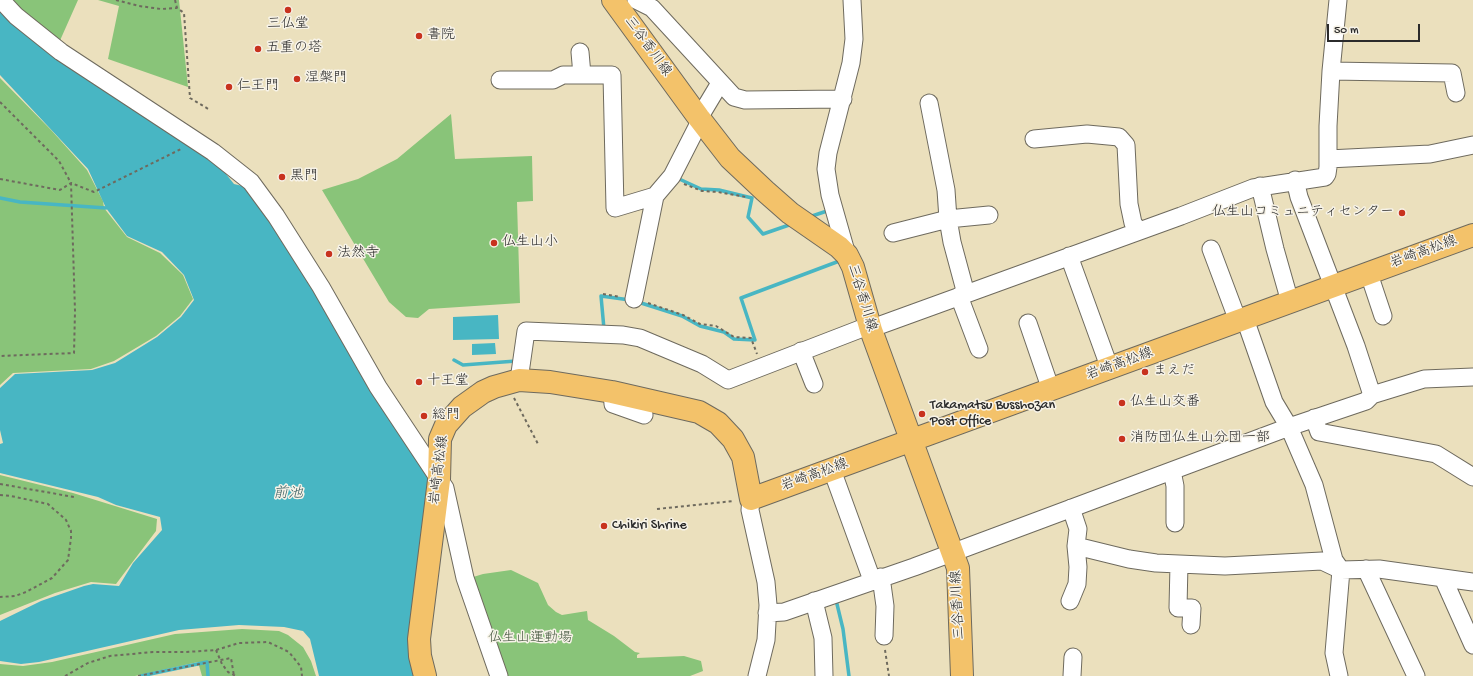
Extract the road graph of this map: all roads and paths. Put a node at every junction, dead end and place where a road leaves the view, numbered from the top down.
1 (0, 0) edge
2 (116, 0) edge
3 (176, 0) edge
4 (613, 0) edge
5 (636, 0) edge
6 (852, 0) edge
7 (1338, 0) edge
8 (177, 8) junction
9 (580, 52) dead end
10 (1331, 72) junction
11 (582, 75) junction
12 (500, 80) dead end
13 (720, 83) junction
14 (1456, 93) dead end
15 (843, 99) junction
16 (0, 102) edge
17 (929, 103) dead end
18 (210, 110) dead end
19 (699, 118) junction
20 (1034, 139) dead end
21 (197, 142) junction
22 (1473, 145) edge
23 (1328, 159) junction
24 (672, 176) junction
25 (0, 179) edge
26 (1296, 180) junction
27 (71, 183) junction
28 (1260, 186) junction
29 (765, 192) junction
30 (656, 196) junction
31 (989, 215) dead end
32 (948, 219) junction
33 (1139, 231) junction
34 (893, 233) dead end
35 (1473, 235) edge
36 (1211, 249) dead end
37 (847, 255) junction
38 (1069, 256) junction
39 (1369, 274) junction
40 (1333, 287) junction
41 (603, 294) dead end
42 (962, 295) junction
43 (634, 300) junction
44 (1290, 302) junction
45 (1383, 316) dead end
46 (1241, 320) junction
47 (1028, 323) dead end
48 (871, 326) junction
49 (979, 349) dead end
50 (801, 351) junction
51 (0, 356) edge
52 (761, 366) junction
53 (1110, 369) junction
54 (1473, 377) edge
55 (512, 382) junction
56 (814, 384) dead end
57 (1051, 390) junction
58 (612, 392) junction
59 (1372, 395) junction
60 (644, 415) dead end
61 (1314, 418) junction
62 (1289, 427) junction
63 (912, 441) junction
64 (538, 444) dead end
65 (832, 470) junction
66 (1172, 472) junction
67 (1473, 477) edge
68 (439, 480) junction
69 (0, 484) edge
70 (0, 495) edge
71 (74, 497) dead end
72 (751, 499) junction
73 (1071, 508) junction
74 (657, 509) dead end
75 (1175, 523) dead end
76 (1076, 546) junction
77 (953, 551) junction
78 (1179, 564) junction
79 (1366, 569) junction
80 (1341, 570) junction
81 (1443, 578) junction
82 (876, 579) junction
83 (1473, 582) edge
84 (0, 597) edge
85 (814, 601) junction
86 (1070, 602) dead end
87 (767, 613) junction
88 (1191, 625) dead end
89 (884, 636) joint
90 (1473, 645) edge
91 (216, 650) junction
92 (1073, 657) dead end
93 (65, 676) edge
94 (138, 676) edge
95 (235, 676) edge
96 (302, 676) edge
97 (425, 676) edge
98 (499, 676) edge
99 (758, 676) edge
100 (824, 676) edge
101 (889, 676) edge
102 (962, 676) edge
103 (1072, 676) edge
104 (1339, 676) edge
105 (1416, 676) edge

1 - 21 street
2 - 8 path
3 - 8 path
4 - 19 main road, 三谷香川線
5 - 13 street
6 - 15 street
7 - 10 street
8 - 18 path
9 - 11 street
10 - 14 street
10 - 23 street
11 - 12 street
11 - 30 street
13 - 15 street
13 - 19 street
15 - 37 street
16 - 27 path
17 - 32 street
19 - 24 street
19 - 29 main road, 三谷香川線
20 - 33 street
21 - 27 path
21 - 68 street
22 - 23 street
23 - 26 street
24 - 29 path
24 - 30 street
25 - 27 path
26 - 28 street
26 - 40 street
27 - 51 path
28 - 33 street
28 - 44 street
29 - 37 main road, 三谷香川線
30 - 43 street
31 - 32 street
32 - 34 street
32 - 42 street
33 - 38 street
35 - 39 main road, 岩崎高松線
36 - 46 street
37 - 48 main road, 三谷香川線
38 - 42 street
38 - 53 street
39 - 40 main road, 岩崎高松線
39 - 45 street
40 - 44 main road, 岩崎高松線
40 - 59 street
41 - 43 path
42 - 48 street
42 - 49 street
43 - 52 path
44 - 46 main road, 岩崎高松線
46 - 53 main road, 岩崎高松線
46 - 62 street
47 - 57 street
48 - 50 street
48 - 63 main road, 三谷香川線
50 - 52 street
50 - 56 street
52 - 55 street
53 - 57 main road, 岩崎高松線
54 - 59 street
55 - 58 main road, 岩崎高松線
55 - 64 path
55 - 68 main road, 岩崎高松線
57 - 63 main road, 岩崎高松線
58 - 60 street
58 - 72 main road, 岩崎高松線
59 - 61 street
61 - 62 street
61 - 67 street
62 - 66 street
62 - 80 street
63 - 65 main road, 岩崎高松線
63 - 77 main road, 三谷香川線
65 - 72 main road, 岩崎高松線
65 - 82 street
66 - 73 street
66 - 75 street
68 - 97 main road, 岩崎高松線
68 - 98 street
69 - 71 path
70 - 84 path
72 - 74 path
72 - 87 street
73 - 76 street
73 - 77 street
76 - 78 street
76 - 86 street
77 - 82 street
77 - 102 main road, 三谷香川線
78 - 80 street
78 - 88 street
79 - 80 street
79 - 81 street
79 - 105 street
80 - 104 street
81 - 83 street
81 - 90 street
82 - 85 street
82 - 89 street
85 - 87 street
85 - 100 street
87 - 99 street
89 - 101 path
91 - 93 path
91 - 95 path
91 - 96 path
92 - 103 street
94 - 95 path

